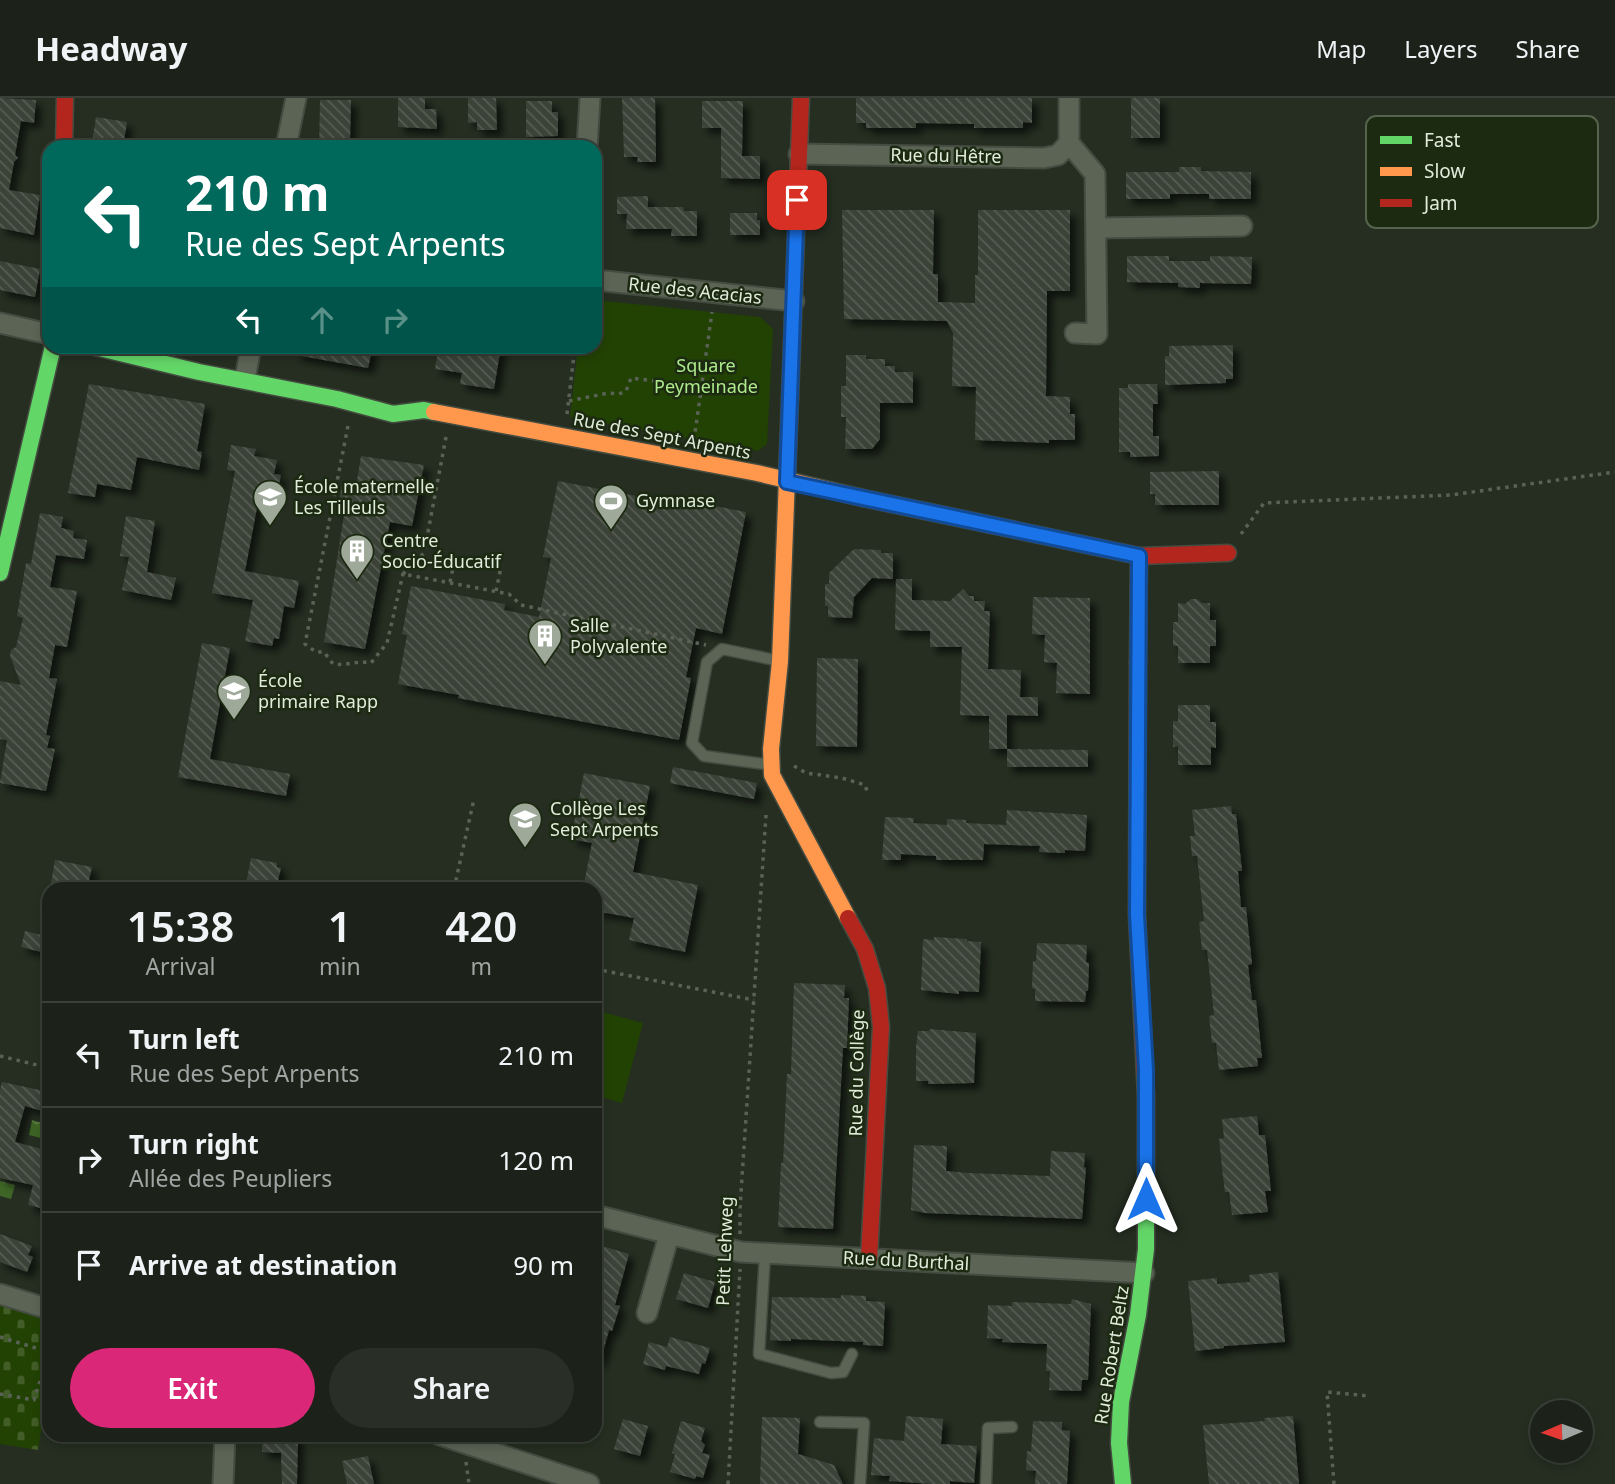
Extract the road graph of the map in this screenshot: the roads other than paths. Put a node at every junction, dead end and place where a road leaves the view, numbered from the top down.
1 (65, 98) edge
2 (296, 98) edge
3 (590, 98) edge
4 (801, 98) edge
5 (1069, 98) edge
6 (64, 140) edge
7 (287, 140) edge
8 (587, 140) edge
9 (1075, 149) junction
10 (799, 154) junction
11 (1242, 226) dead end
12 (1096, 228) junction
13 (602, 281) edge
14 (794, 301) junction
15 (0, 323) edge
16 (42, 332) edge
17 (1074, 333) dead end
18 (51, 354) edge
19 (125, 354) edge
20 (250, 354) edge
21 (245, 379) junction
22 (787, 482) junction
23 (1228, 553) road end
24 (1139, 556) junction
25 (0, 573) edge
26 (780, 661) junction
27 (771, 757) junction
28 (602, 1217) edge
29 (669, 1235) junction
30 (765, 1254) junction
31 (869, 1259) junction
32 (1144, 1273) junction
33 (0, 1294) edge
34 (42, 1307) edge
35 (647, 1313) dead end
36 (852, 1354) dead end
37 (820, 1422) dead end
38 (1012, 1427) dead end
39 (225, 1442) edge
40 (461, 1442) edge
41 (223, 1484) edge
42 (589, 1484) edge
43 (860, 1484) edge
44 (986, 1484) edge
45 (1123, 1484) edge

1 - 6 street
2 - 7 street
3 - 8 street
4 - 10 street, Rue du Collège
5 - 9 street
9 - 10 street, Rue du Hêtre
9 - 12 street
10 - 14 street, Rue du Collège
11 - 12 street
12 - 17 street
13 - 14 street, Rue des Acacias
14 - 22 street, Rue du Collège
15 - 16 street
18 - 25 street
19 - 21 street, Rue des Sept Arpents
20 - 21 street
21 - 22 street, Rue des Sept Arpents
22 - 24 street, Rue des Sept Arpents
22 - 26 street, Rue du Collège
23 - 24 street, Rue des Sept Arpents
24 - 32 street, Rue Robert Beltz
26 - 27 street, Rue du Collège
26 - 27 lane
27 - 31 street, Rue du Collège
28 - 29 street, Rue du Burthal
29 - 30 street, Rue du Burthal
29 - 35 street
30 - 31 street, Rue du Burthal
30 - 36 lane
31 - 32 street, Rue du Burthal
32 - 45 street, Rue Robert Beltz
33 - 34 street
37 - 43 lane
38 - 44 lane
39 - 41 street
40 - 42 street

